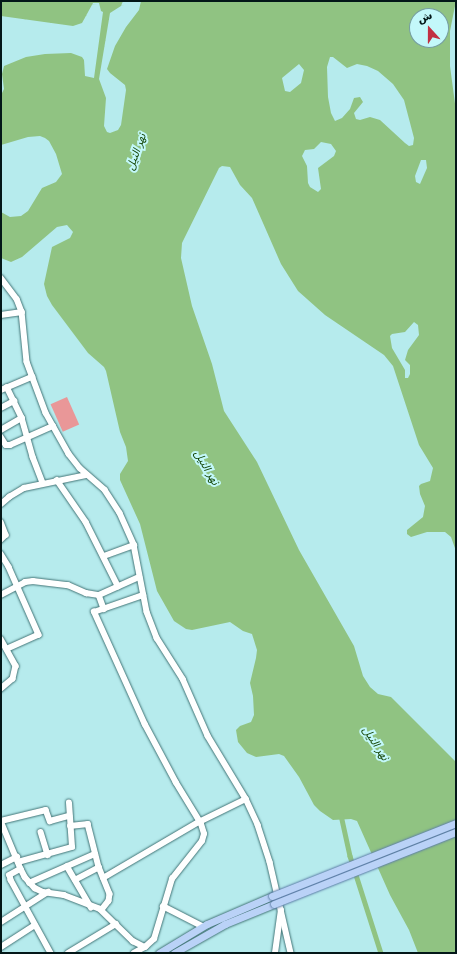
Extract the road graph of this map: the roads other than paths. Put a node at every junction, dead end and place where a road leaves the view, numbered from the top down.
1 (1, 278) edge
2 (22, 312) junction
3 (1, 315) edge
4 (32, 377) junction
5 (7, 387) junction
6 (1, 390) edge
7 (14, 401) junction
8 (1, 408) edge
9 (22, 418) junction
10 (53, 426) junction
11 (1, 430) edge
12 (28, 436) junction
13 (1, 437) edge
14 (87, 475) junction
15 (57, 480) junction
16 (43, 483) junction
17 (1, 504) edge
18 (1, 522) edge
19 (1, 540) edge
20 (134, 545) junction
21 (1, 554) edge
22 (104, 556) junction
23 (7, 564) junction
24 (1, 567) edge
25 (139, 577) junction
26 (18, 586) junction
27 (118, 586) junction
28 (99, 594) junction
29 (1, 595) edge
30 (143, 595) junction
31 (104, 609) junction
32 (1, 639) edge
33 (7, 649) junction
34 (1, 689) edge
35 (246, 799) junction
36 (68, 803) dead end
37 (69, 816) junction
38 (1, 821) edge
39 (200, 822) junction
40 (456, 823) edge
41 (70, 826) junction
42 (41, 832) dead end
43 (456, 832) edge
44 (96, 854) junction
45 (48, 855) junction
46 (18, 860) junction
47 (1, 865) edge
48 (67, 866) junction
49 (99, 867) junction
50 (21, 869) junction
51 (103, 878) junction
52 (75, 880) junction
53 (29, 883) junction
54 (48, 892) junction
55 (278, 905) junction
56 (91, 906) junction
57 (163, 906) junction
58 (24, 907) junction
59 (102, 910) junction
60 (1, 922) edge
61 (116, 924) junction
62 (35, 925) junction
63 (202, 926) junction
64 (1, 947) edge
65 (145, 947) junction
66 (182, 950) edge
67 (51, 953) edge
68 (68, 953) edge
69 (134, 953) edge
70 (159, 953) edge
71 (174, 953) edge
72 (275, 953) edge
73 (291, 953) edge

1 - 2 street
2 - 3 street
2 - 4 street
4 - 5 street
4 - 10 street
5 - 6 street
5 - 7 street
7 - 8 street
7 - 9 street
9 - 11 street
9 - 12 street
10 - 12 street
10 - 14 street
12 - 13 street
12 - 16 street
14 - 15 street
14 - 20 street
15 - 16 street
15 - 22 street
16 - 17 street
18 - 19 street
20 - 22 street
20 - 25 street
21 - 23 street
22 - 27 street
23 - 24 street
23 - 26 street
25 - 27 street
25 - 30 street
26 - 28 street
26 - 29 street
26 - 33 street
27 - 28 street
28 - 31 street
30 - 31 street
30 - 35 street
31 - 39 street
32 - 33 street
33 - 34 street
35 - 39 street
35 - 55 street
36 - 37 street
37 - 38 street
37 - 41 street
38 - 46 street
39 - 51 street
39 - 57 street
40 - 63 main road, bridge
41 - 44 street
41 - 45 street
42 - 45 street
43 - 55 main road, bridge
44 - 48 street
44 - 49 street
45 - 46 street
46 - 47 street
46 - 50 street
48 - 52 street
48 - 53 street
49 - 51 street
49 - 52 street
50 - 53 street
50 - 58 street
51 - 59 street
52 - 56 street
53 - 54 street
54 - 56 street
54 - 58 street
55 - 66 main road
55 - 72 street
55 - 73 street
56 - 59 street
57 - 63 street
57 - 65 street
58 - 60 street
58 - 62 street
59 - 61 street
61 - 65 street
61 - 68 street
62 - 64 street
62 - 67 street
63 - 70 main road
65 - 69 street
66 - 71 main road

